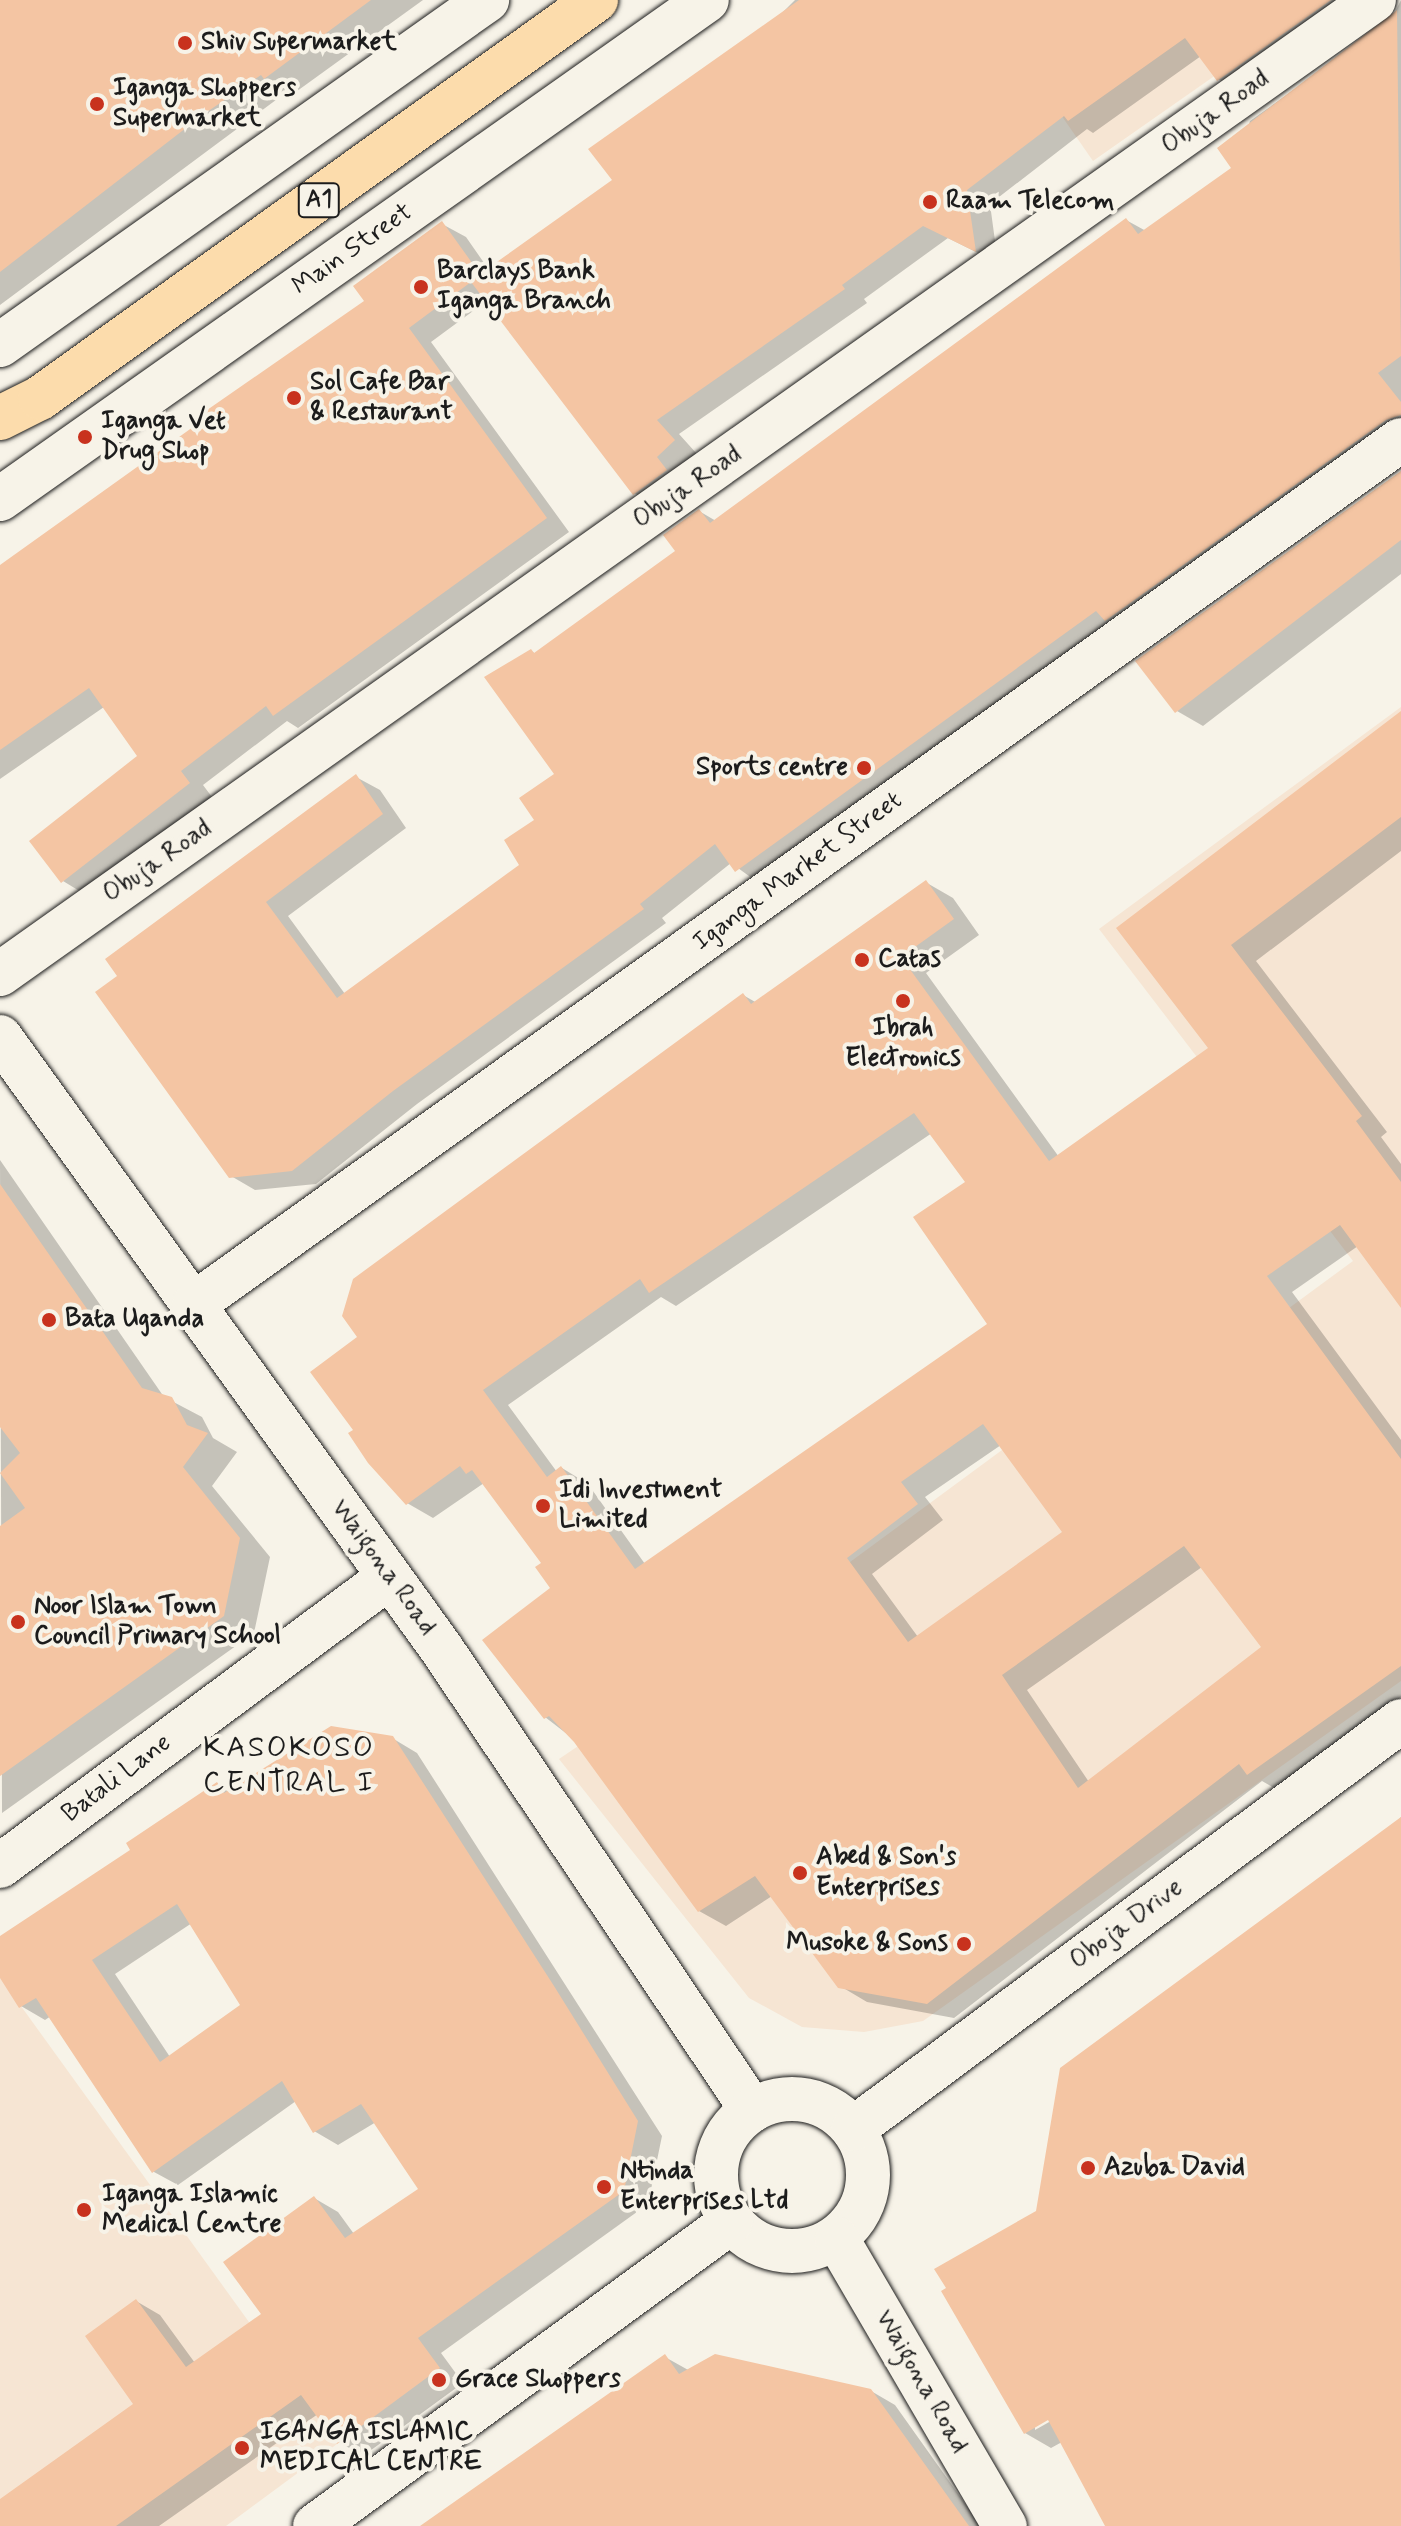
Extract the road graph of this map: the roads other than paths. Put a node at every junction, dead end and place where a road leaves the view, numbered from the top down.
1 (487, 0) edge
2 (596, 0) edge
3 (707, 0) edge
4 (1374, 0) edge
5 (0, 345) edge
6 (40, 398) junction
7 (0, 418) edge
8 (0, 440) edge
9 (1401, 440) edge
10 (0, 499) edge
11 (0, 974) edge
12 (0, 1037) edge
13 (194, 1304) junction
14 (389, 1577) junction
15 (1401, 1721) edge
16 (0, 1866) edge
17 (752, 2110) junction
18 (853, 2129) junction
19 (731, 2222) junction
20 (837, 2239) junction
21 (315, 2526) edge
22 (1005, 2526) edge

1 - 5 street
2 - 6 main road, A1
3 - 10 street, Main Street
4 - 11 street, Obuja Road
6 - 7 main road, A1
6 - 8 main road, A1
9 - 13 street, Iganga Market Street
12 - 13 street, Waigona Road
13 - 14 street, Waigona Road
14 - 16 street, Batali Lane
14 - 17 street, Waigona Road
15 - 18 street, Oboja Drive
17 - 18 street
17 - 19 street
18 - 20 street
19 - 20 street
19 - 21 street
20 - 22 street, Waigona Road

